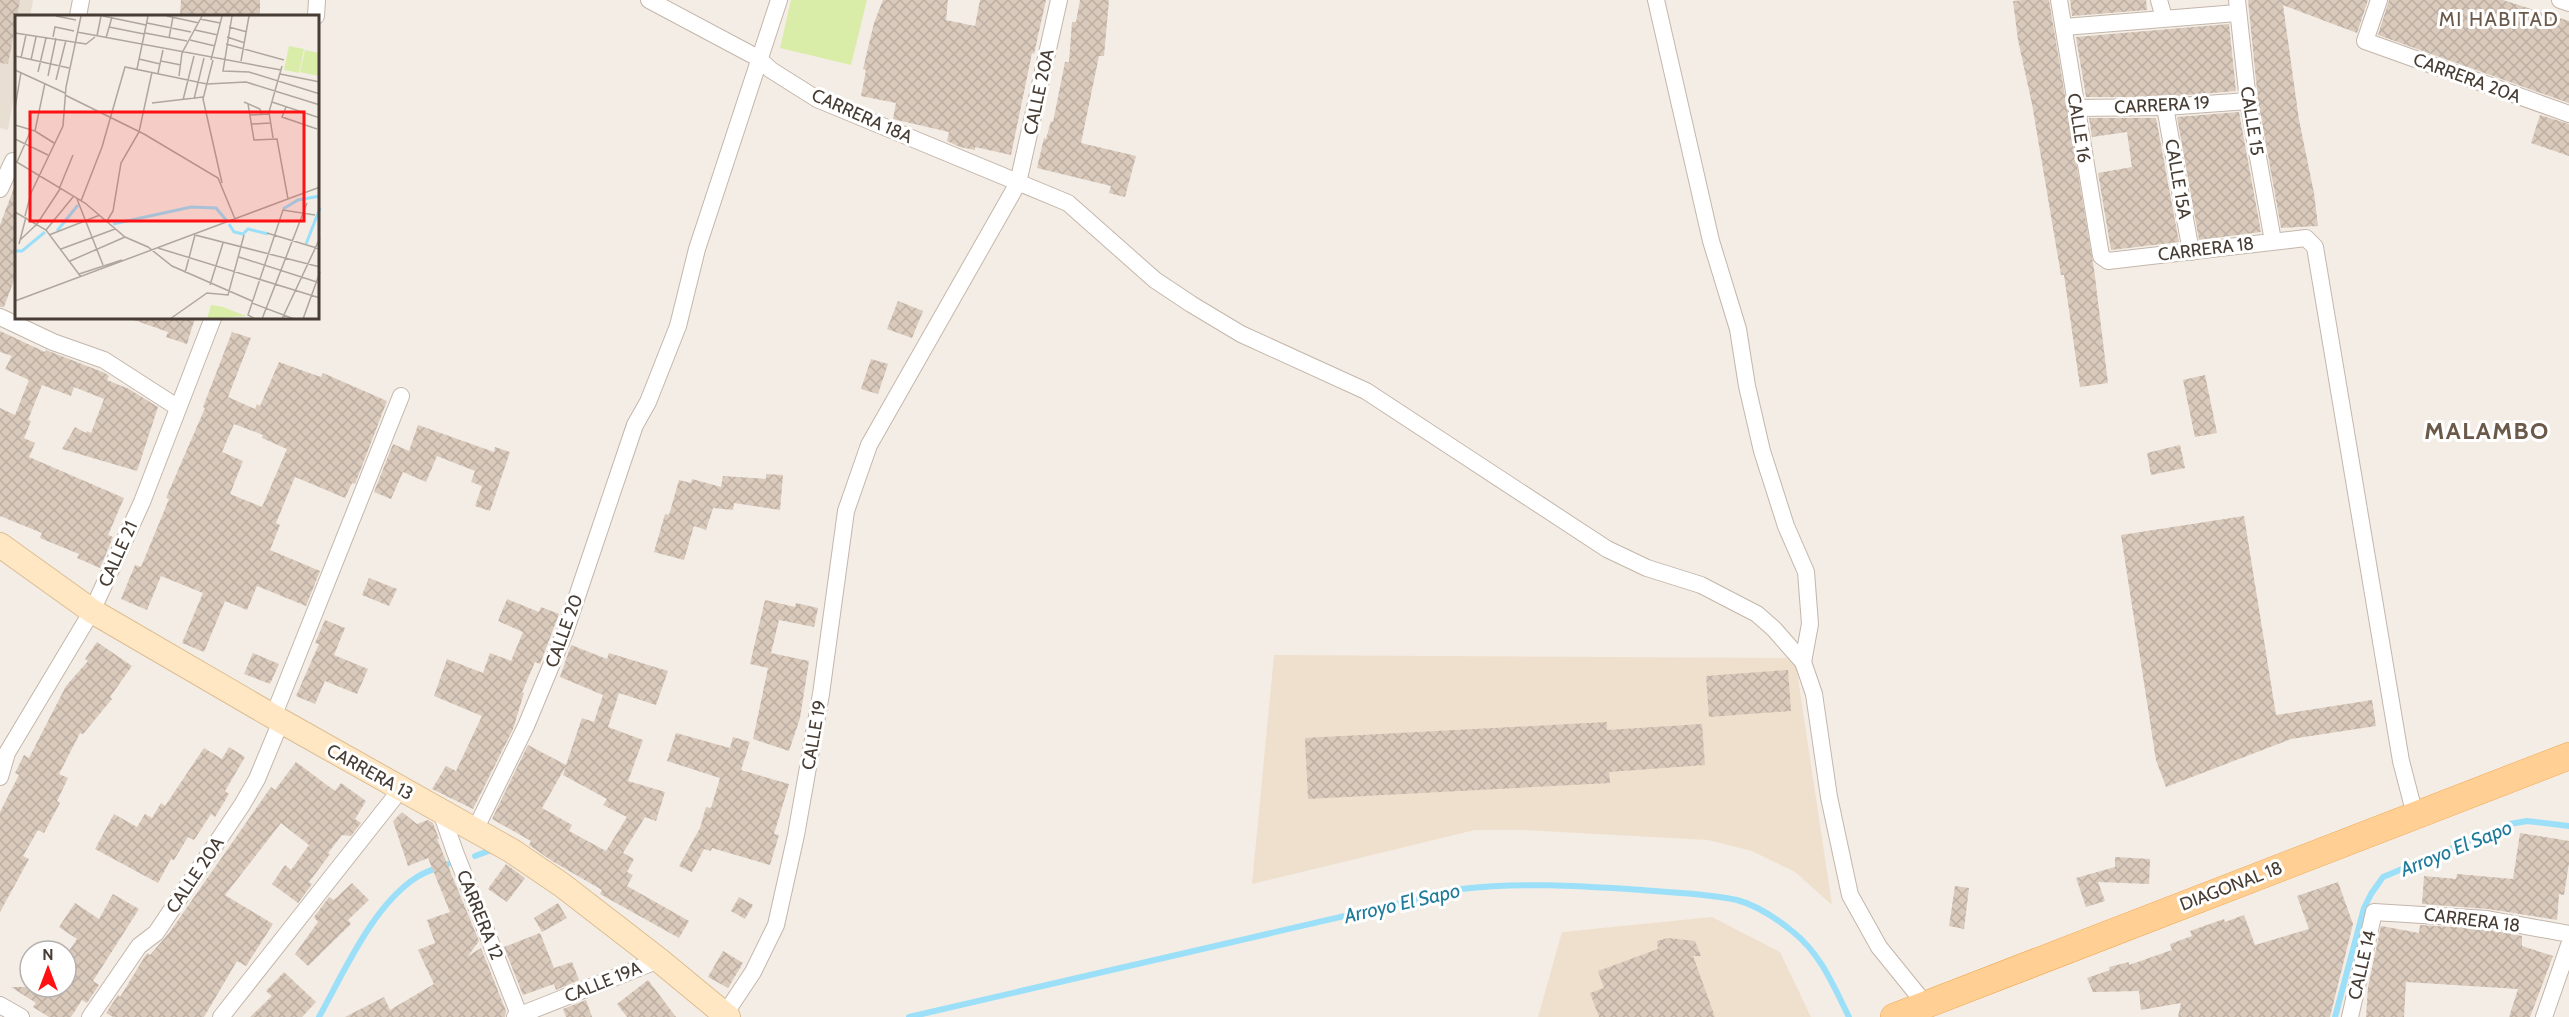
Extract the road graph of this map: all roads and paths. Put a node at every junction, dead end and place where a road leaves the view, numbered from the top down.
1 (81, 0) edge
2 (649, 0) edge
3 (778, 0) edge
4 (1059, 0) edge
5 (1656, 0) edge
6 (2059, 0) edge
7 (2159, 0) edge
8 (2379, 0) edge
9 (2560, 0) edge
10 (2569, 3) edge
11 (2237, 6) edge
12 (78, 15) edge
13 (2164, 18) junction
14 (2064, 27) junction
15 (758, 58) junction
16 (2248, 100) junction
17 (2165, 107) junction
18 (2076, 108) junction
19 (2569, 114) edge
20 (10, 160) edge
21 (1018, 183) junction
22 (0, 189) edge
23 (2273, 241) junction
24 (2191, 252) junction
25 (2101, 256) joint
26 (0, 317) edge
27 (212, 320) edge
28 (401, 396) dead end
29 (177, 407) junction
30 (869, 444) joint
31 (0, 545) edge
32 (92, 611) junction
33 (1803, 662) junction
34 (277, 719) junction
35 (2569, 756) edge
36 (0, 777) edge
37 (401, 789) junction
38 (441, 812) junction
39 (2415, 815) junction
40 (475, 830) junction
41 (2374, 912) joint
42 (2569, 934) edge
43 (2569, 945) edge
44 (659, 960) junction
45 (0, 1005) edge
46 (1926, 1005) junction
47 (518, 1016) edge
48 (727, 1016) edge
49 (21, 1017) edge
50 (90, 1017) edge
51 (221, 1017) edge
52 (1894, 1017) edge
53 (2350, 1017) edge
54 (2544, 1017) edge

1 - 12 street
2 - 15 street, CARRERA 18A
3 - 15 street, CALLE 20
4 - 21 street, CALLE 20A
5 - 33 street
6 - 14 street, CALLE 16
7 - 13 street
8 - 19 street, CARRERA 20A
9 - 10 street
11 - 13 street
11 - 16 street, CALLE 15
13 - 14 street
14 - 18 street, CALLE 16
15 - 21 street, CARRERA 18A
15 - 40 street, CALLE 20
16 - 17 street, CARRERA 19
16 - 23 street, CALLE 15
17 - 18 street, CARRERA 19
17 - 24 street, CALLE 15A
18 - 25 street, CALLE 16
20 - 22 street
21 - 30 street, CALLE 20A
21 - 33 street, CARRERA 18A
23 - 24 street, CARRERA 18
23 - 39 street, CARRERA 18
24 - 25 street, CARRERA 18
26 - 29 street
27 - 29 street, CALLE 21
28 - 34 street, CALLE 20A
29 - 32 street, CALLE 21
30 - 48 street, CALLE 19
31 - 32 street, CARRERA 13
32 - 34 street, CARRERA 13
32 - 36 street, CALLE 21
33 - 46 street
34 - 37 street, CARRERA 13
34 - 50 street, CALLE 20A
35 - 39 main road, DIAGONAL 18
37 - 38 street, CARRERA 13
37 - 51 street
38 - 40 street, CARRERA 13
38 - 47 street, CARRERA 12
39 - 46 main road, DIAGONAL 18
40 - 44 street, CARRERA 13
41 - 42 street, CARRERA 18
41 - 53 street, CALLE 14
43 - 54 street
44 - 47 street, CALLE 19A
44 - 48 street, CARRERA 13
45 - 49 street
46 - 52 main road, DIAGONAL 18

